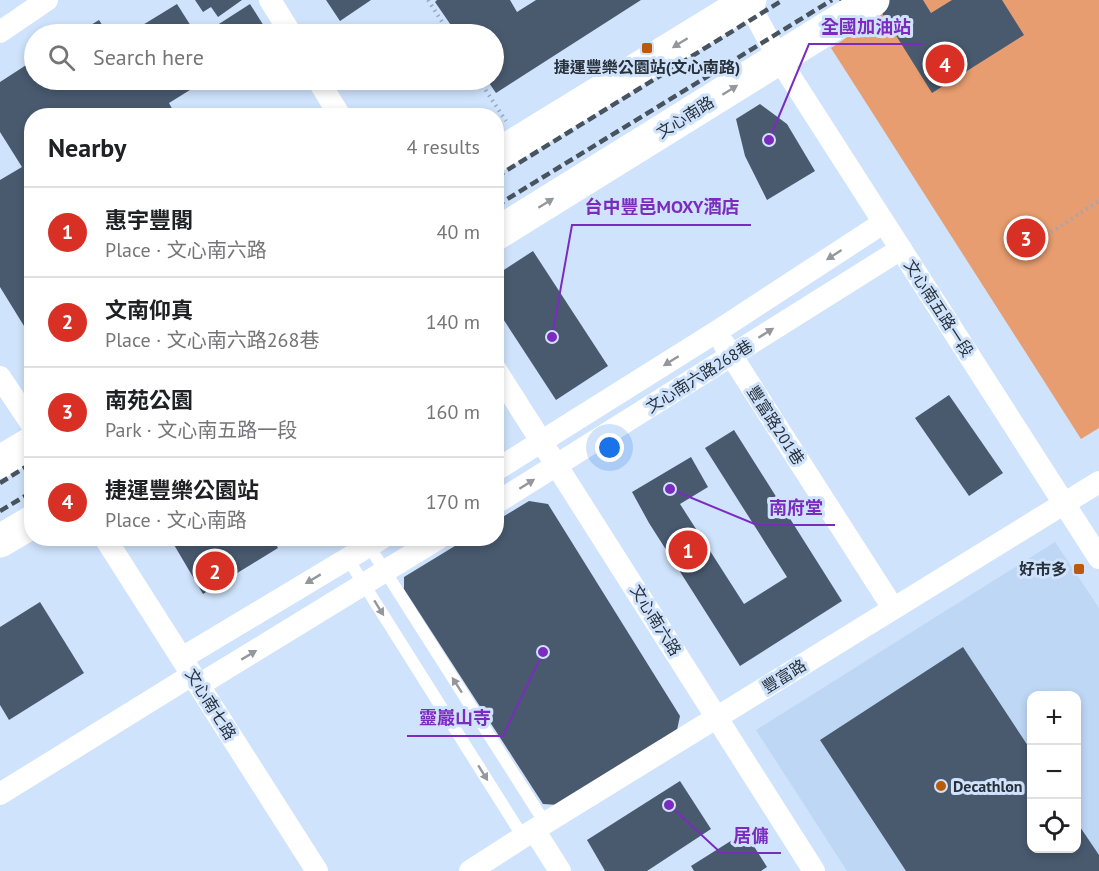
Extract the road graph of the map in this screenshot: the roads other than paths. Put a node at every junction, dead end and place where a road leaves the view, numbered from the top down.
1 (47, 0) edge
2 (270, 0) edge
3 (748, 0) edge
4 (873, 0) edge
5 (285, 24) edge
6 (0, 32) edge
7 (779, 59) junction
8 (324, 90) edge
9 (335, 108) edge
10 (508, 149) edge
11 (883, 223) junction
12 (504, 229) edge
13 (900, 249) junction
14 (716, 332) junction
15 (731, 356) junction
16 (0, 377) edge
17 (504, 383) edge
18 (24, 414) edge
19 (542, 442) junction
20 (24, 448) edge
21 (0, 462) edge
22 (504, 465) edge
23 (557, 466) junction
24 (1099, 482) edge
25 (504, 498) edge
26 (1064, 503) junction
27 (24, 527) edge
28 (0, 541) edge
29 (110, 546) edge
30 (369, 546) edge
31 (376, 546) edge
32 (426, 546) edge
33 (1099, 558) edge
34 (348, 559) junction
35 (385, 572) junction
36 (364, 584) junction
37 (893, 608) junction
38 (191, 673) junction
39 (717, 717) junction
40 (0, 794) edge
41 (534, 830) junction
42 (317, 871) edge
43 (470, 871) edge
44 (560, 871) edge
45 (814, 871) edge

1 - 6 street
2 - 5 street
3 - 7 street, 文心南五路一段
3 -> 10 main road
4 - 7 main road, 文心南路
7 - 11 street, 文心南五路一段
12 -> 7 main road, 文心南路
8 - 9 street
11 - 13 street, 文心南五路一段
11 -> 14 street, 文心南六路268巷
15 -> 13 street, 文心南六路268巷
13 - 26 street, 文心南五路一段
14 - 15 street, 豐富路201巷
14 -> 19 street, 文心南六路268巷
15 - 23 street, 文心南六路268巷
15 - 37 street, 豐富路201巷
16 - 18 street
17 - 19 street, 文心南六路
19 - 22 street, 文心南六路268巷
19 - 23 street, 文心南六路
20 - 21 main road
25 -> 23 street, 文心南六路268巷
23 - 39 street, 文心南六路
24 - 26 street, 豐富路
26 - 33 street, 文心南五路一段
26 - 37 street, 豐富路
27 - 28 main road
29 - 38 street, 文心南七路
30 - 34 street
31 - 35 lane
32 - 35 street
34 - 36 lane
34 -> 38 street
35 - 36 street
41 -> 35 lane
38 -> 36 street
36 -> 41 lane
37 - 39 street, 豐富路
38 - 40 street
38 - 42 street, 文心南七路
39 - 41 street, 豐富路
39 - 45 street, 文心南六路
41 - 43 street, 豐富路
41 - 44 street

